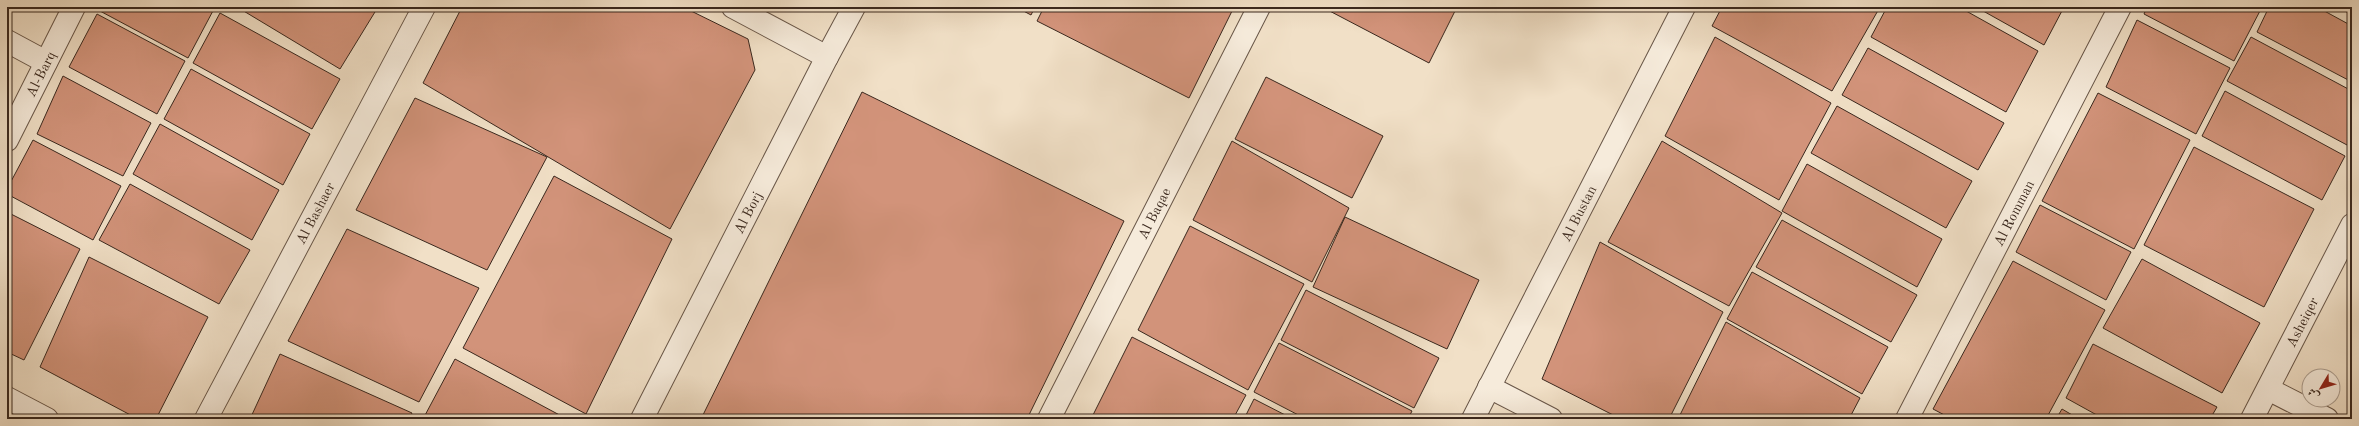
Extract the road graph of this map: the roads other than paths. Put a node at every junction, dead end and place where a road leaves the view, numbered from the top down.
1 (74, 7) edge
2 (424, 7) edge
3 (733, 7) edge
4 (854, 7) edge
5 (1259, 7) edge
6 (1684, 7) edge
7 (2120, 7) edge
8 (7, 41) edge
9 (827, 57) junction
10 (46, 62) junction
11 (7, 140) edge
12 (2352, 225) edge
13 (1489, 387) junction
14 (2268, 389) junction
15 (7, 398) edge
16 (47, 419) edge
17 (206, 419) edge
18 (642, 419) edge
19 (1049, 419) edge
20 (1473, 419) edge
21 (1551, 419) edge
22 (1907, 419) edge
23 (2252, 419) edge
24 (2327, 419) edge

1 - 10 street, Al-Barq
2 - 17 street, Al Bashaer
3 - 9 street
4 - 9 street, Al Borj
5 - 19 street, Al Baqae
6 - 13 street, Al Bustan
7 - 22 street, Al Romman
8 - 10 street
9 - 18 street, Al Borj
10 - 11 street, Al-Barq
12 - 14 street, Asheiqer
13 - 20 street, Al Bustan
13 - 21 street
14 - 23 street, Asheiqer
14 - 24 street
15 - 16 street

